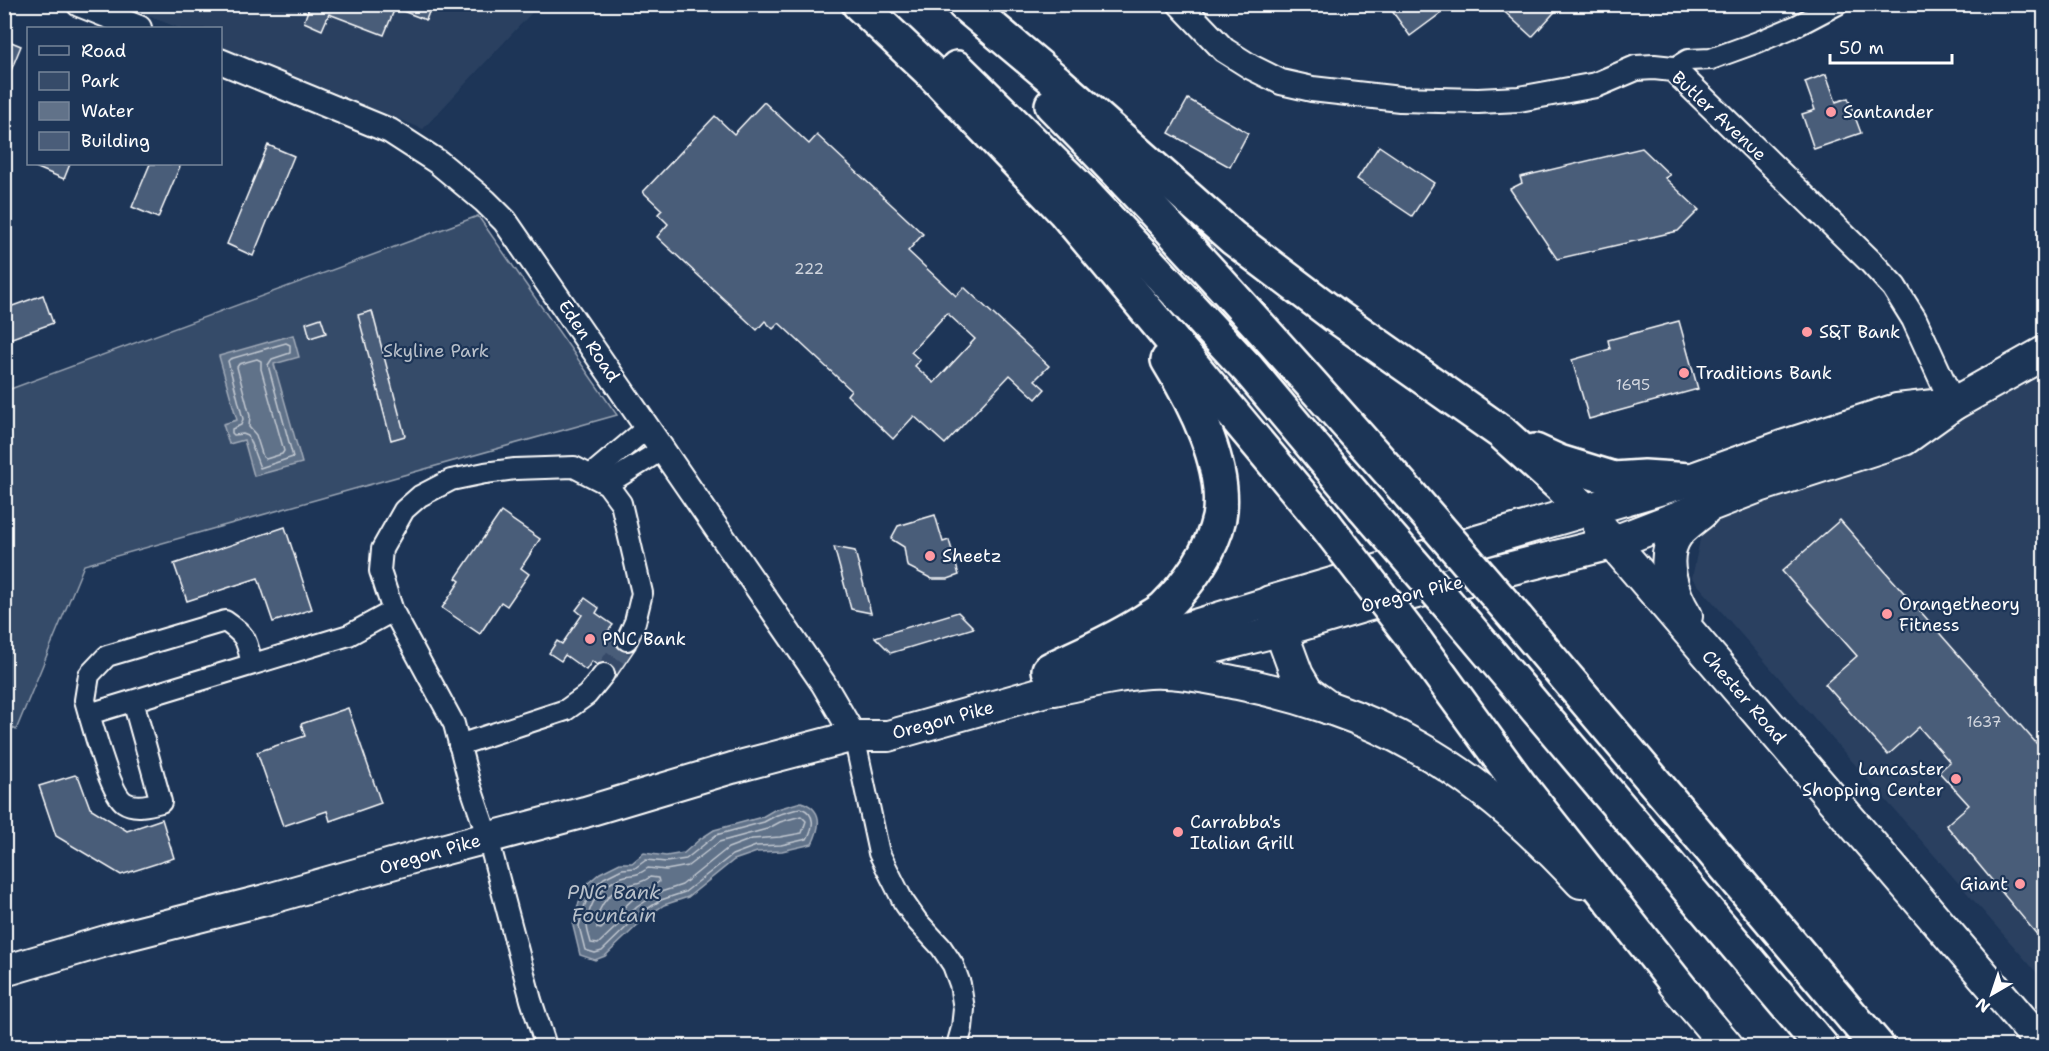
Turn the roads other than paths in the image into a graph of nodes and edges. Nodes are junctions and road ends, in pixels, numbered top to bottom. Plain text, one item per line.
1 (79, 4) edge
2 (860, 4) edge
3 (891, 4) edge
4 (947, 4) edge
5 (964, 4) edge
6 (1180, 4) edge
7 (1838, 4) edge
8 (136, 27) edge
9 (222, 62) edge
10 (1673, 69) junction
11 (1064, 211) junction
12 (2044, 354) edge
13 (1953, 404) junction
14 (648, 427) junction
15 (1501, 432) junction
16 (663, 448) junction
17 (599, 480) junction
18 (1690, 480) junction
19 (1713, 503) junction
20 (1584, 510) junction
21 (1612, 543) junction
22 (393, 611) junction
23 (1275, 617) junction
24 (627, 640) tunnel mouth
25 (252, 664) junction
26 (604, 674) tunnel mouth
27 (1051, 679) junction
28 (1728, 680) junction
29 (133, 701) junction
30 (1329, 708) junction
31 (89, 714) junction
32 (854, 736) junction
33 (459, 745) junction
34 (488, 838) junction
35 (4, 971) edge
36 (1691, 1002) junction
37 (2044, 1046) edge
38 (546, 1047) edge
39 (957, 1047) edge
40 (1727, 1047) edge
41 (1821, 1047) edge
42 (1876, 1047) edge

1 - 8 street
2 - 11 highway
3 - 41 highway, bridge
4 - 42 highway, bridge
5 - 15 highway
6 - 10 street, Butler Avenue
7 - 10 street
9 - 14 street, Eden Road
10 - 13 street, Butler Avenue
11 - 27 highway
11 - 36 highway, bridge
12 - 13 highway, Oregon Pike
13 - 18 highway, Oregon Pike
13 - 19 highway, Oregon Pike
14 - 16 street, Eden Road
14 - 17 street
15 - 18 highway
15 - 20 highway
16 - 17 street
16 - 32 street, Eden Road
17 - 22 street
17 - 24 street
18 - 20 highway, Oregon Pike
19 - 21 highway, Oregon Pike
19 - 28 highway
20 - 21 highway, Chester Road
20 - 23 highway, Oregon Pike
21 - 23 highway, Oregon Pike
21 - 28 highway, Chester Road
22 - 25 street
22 - 33 street
23 - 27 main road, Oregon Pike
23 - 30 highway
25 - 29 street
25 - 31 street
26 - 33 street
27 - 30 highway
27 - 32 main road, Oregon Pike
28 - 37 highway, Chester Road
29 - 31 street
29 - 31 street
30 - 36 highway
32 - 34 main road, Oregon Pike
32 - 39 street
33 - 34 street
34 - 35 main road, Oregon Pike
34 - 38 street
36 - 40 highway

